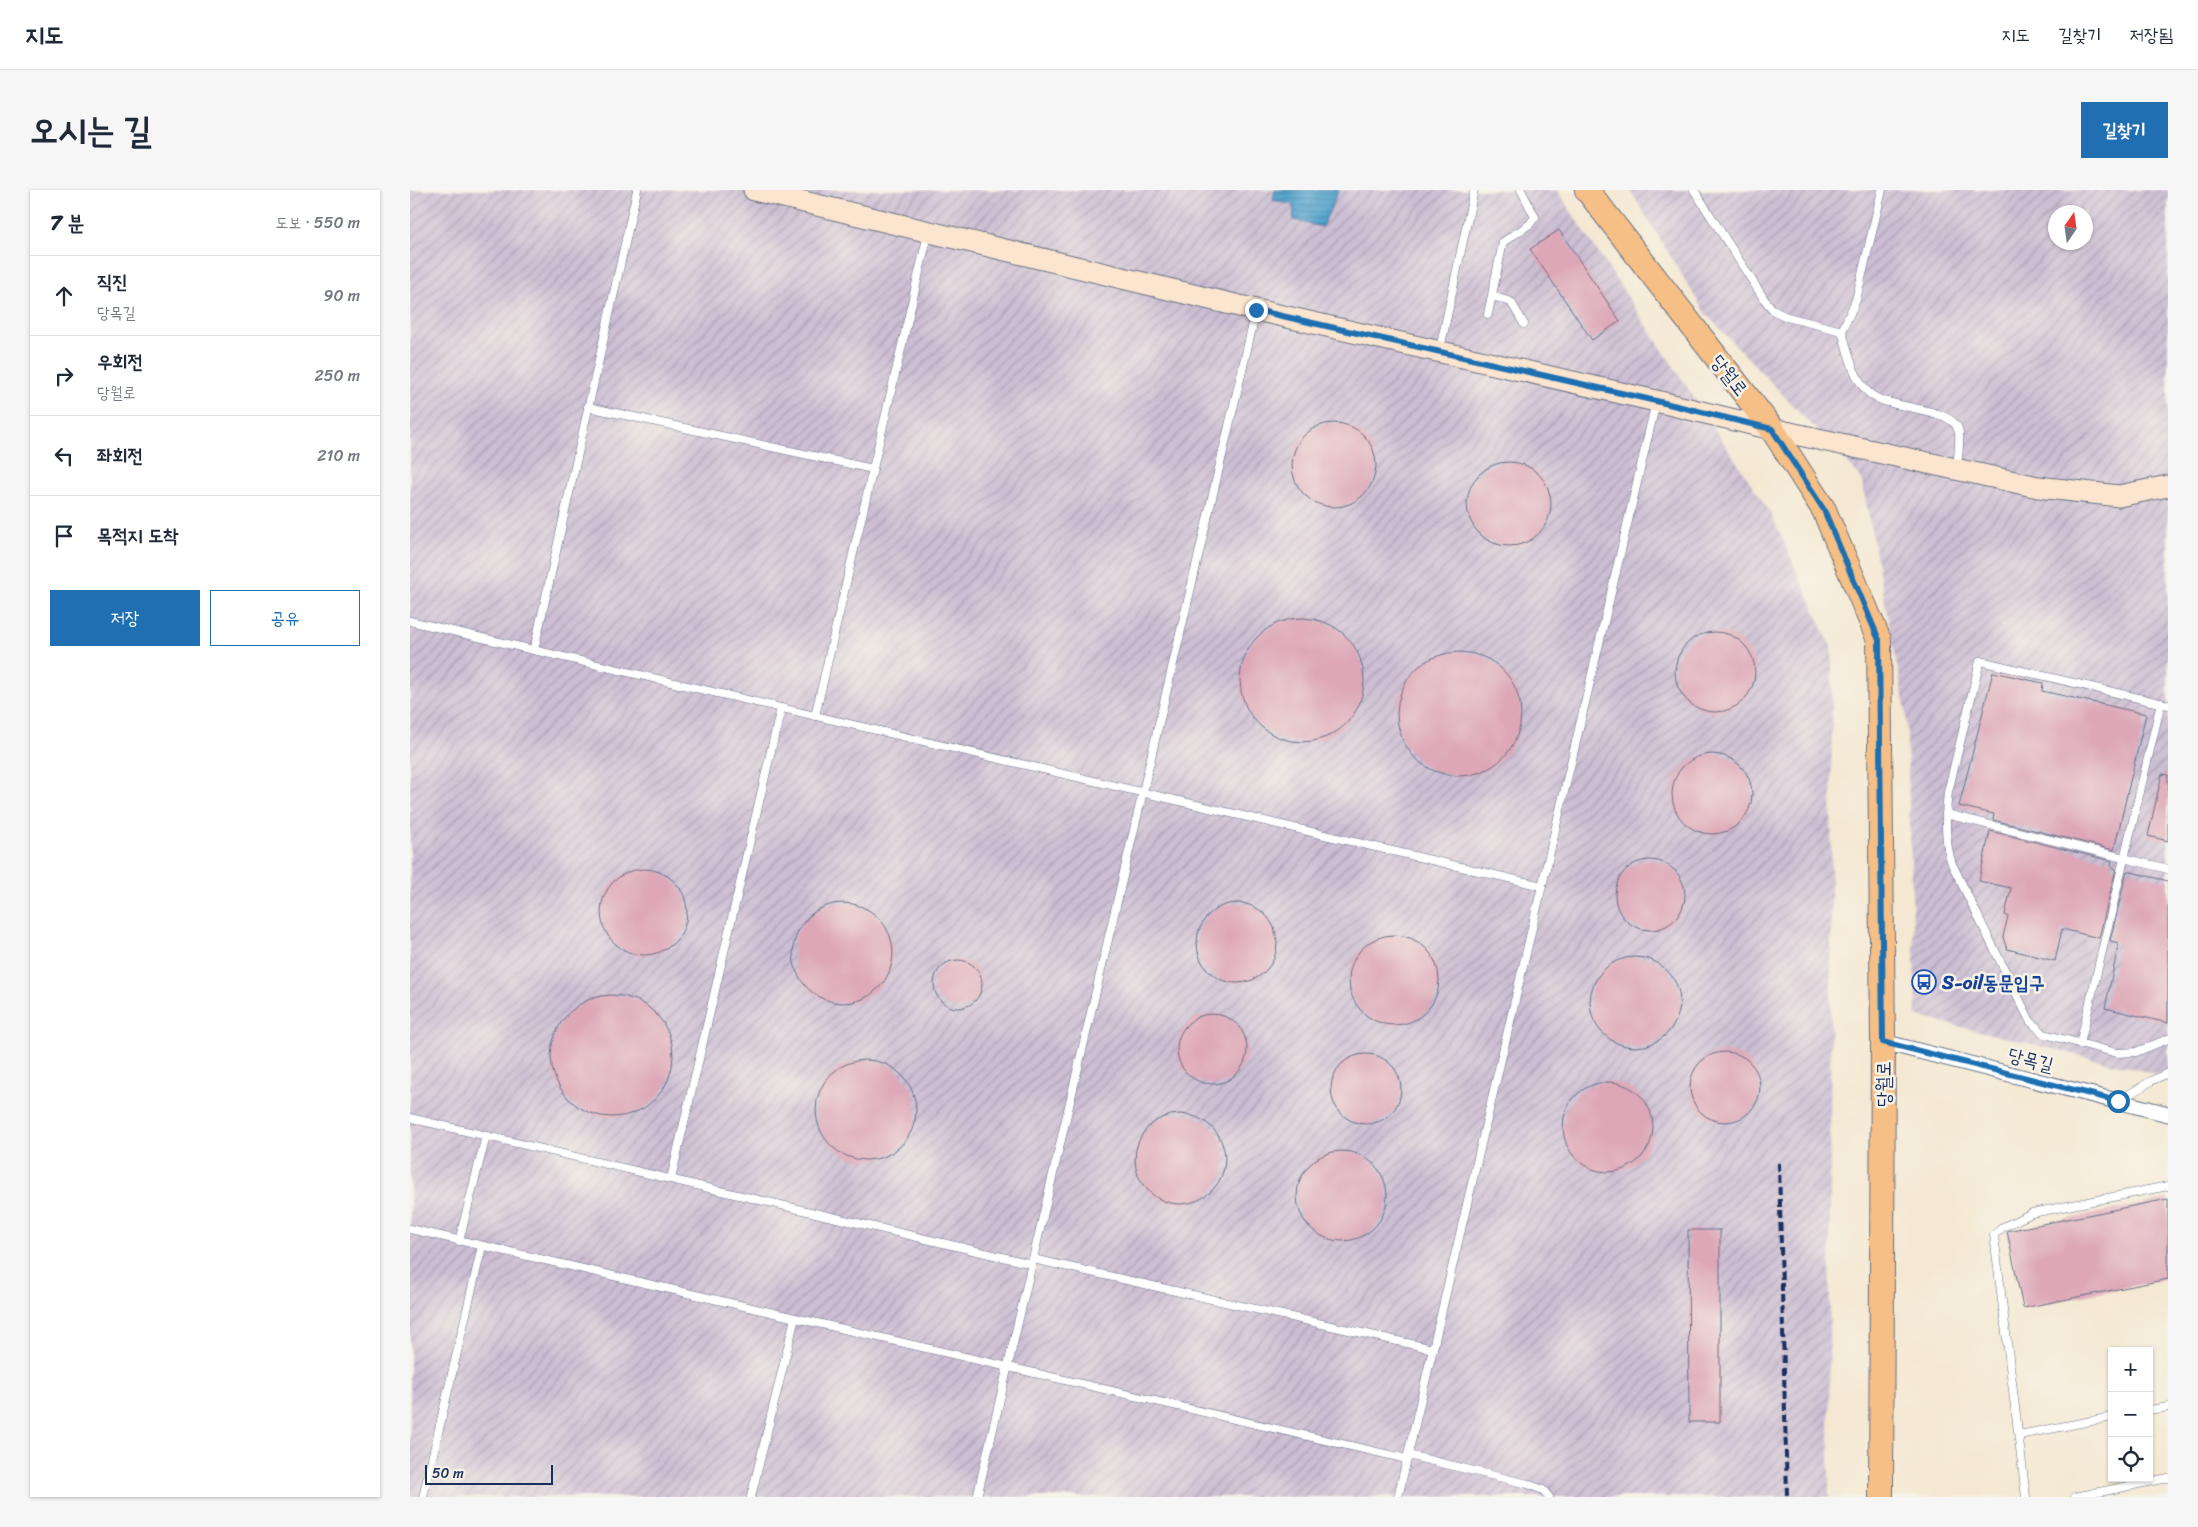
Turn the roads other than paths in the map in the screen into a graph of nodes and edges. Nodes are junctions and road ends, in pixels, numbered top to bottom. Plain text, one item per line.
1 (637, 190) edge
2 (754, 190) edge
3 (1474, 190) edge
4 (1521, 190) edge
5 (1587, 190) edge
6 (1694, 190) edge
7 (1882, 190) edge
8 (928, 231) junction
9 (1492, 296) junction
10 (1256, 310) junction
11 (1488, 314) dead end
12 (1524, 324) dead end
13 (1842, 332) junction
14 (1439, 351) junction
15 (1656, 401) junction
16 (588, 407) junction
17 (1772, 429) junction
18 (872, 469) junction
19 (1957, 469) junction
20 (2168, 486) edge
21 (410, 622) edge
22 (534, 650) junction
23 (2164, 704) edge
24 (781, 708) junction
25 (815, 716) junction
26 (1144, 793) junction
27 (1946, 814) junction
28 (2124, 858) junction
29 (2168, 869) edge
30 (1542, 886) junction
31 (2168, 1039) edge
32 (1883, 1042) junction
33 (2080, 1044) junction
34 (2168, 1073) edge
35 (2118, 1101) junction
36 (2168, 1114) edge
37 (410, 1118) edge
38 (486, 1136) junction
39 (671, 1179) junction
40 (2168, 1186) edge
41 (410, 1229) edge
42 (460, 1241) junction
43 (482, 1246) junction
44 (1032, 1261) junction
45 (795, 1318) junction
46 (1433, 1349) junction
47 (1008, 1367) junction
48 (2168, 1407) edge
49 (2153, 1409) edge
50 (2108, 1418) edge
51 (2019, 1435) junction
52 (1407, 1457) junction
53 (2168, 1478) edge
54 (423, 1497) edge
55 (751, 1497) edge
56 (977, 1497) edge
57 (1398, 1497) edge
58 (1549, 1497) edge
59 (1881, 1497) edge
60 (2026, 1497) edge
61 (2075, 1497) edge

1 - 16 lane
2 - 8 main road
3 - 14 lane
4 - 9 lane
5 - 17 main road, 당월로
6 - 13 lane
7 - 13 lane
8 - 10 main road
8 - 18 lane
9 - 11 lane
9 - 12 lane
10 - 14 main road
10 - 26 lane
13 - 19 lane
14 - 15 main road
15 - 17 main road
15 - 30 lane
16 - 18 lane
16 - 22 lane
17 - 19 main road
17 - 32 main road, 당월로
18 - 25 lane
19 - 20 main road
21 - 22 lane
22 - 24 lane
23 - 27 lane
23 - 28 lane
24 - 25 lane
24 - 39 lane
25 - 26 lane
26 - 30 lane
26 - 44 lane
27 - 28 lane
27 - 33 lane
28 - 29 lane
28 - 33 lane
30 - 46 lane
31 - 33 lane
32 - 35 street, 당목길
32 - 59 main road, 당월로
34 - 35 lane
35 - 36 street, 당목길
37 - 38 lane
38 - 39 lane
38 - 42 lane
39 - 44 lane
40 - 51 lane
41 - 42 lane
42 - 43 lane
43 - 45 lane
43 - 54 lane
44 - 46 lane
44 - 47 lane
45 - 47 lane
45 - 55 lane
46 - 52 lane
47 - 52 lane
47 - 56 lane
48 - 49 lane
50 - 51 lane
51 - 60 lane
52 - 57 lane
52 - 58 lane
53 - 61 lane

